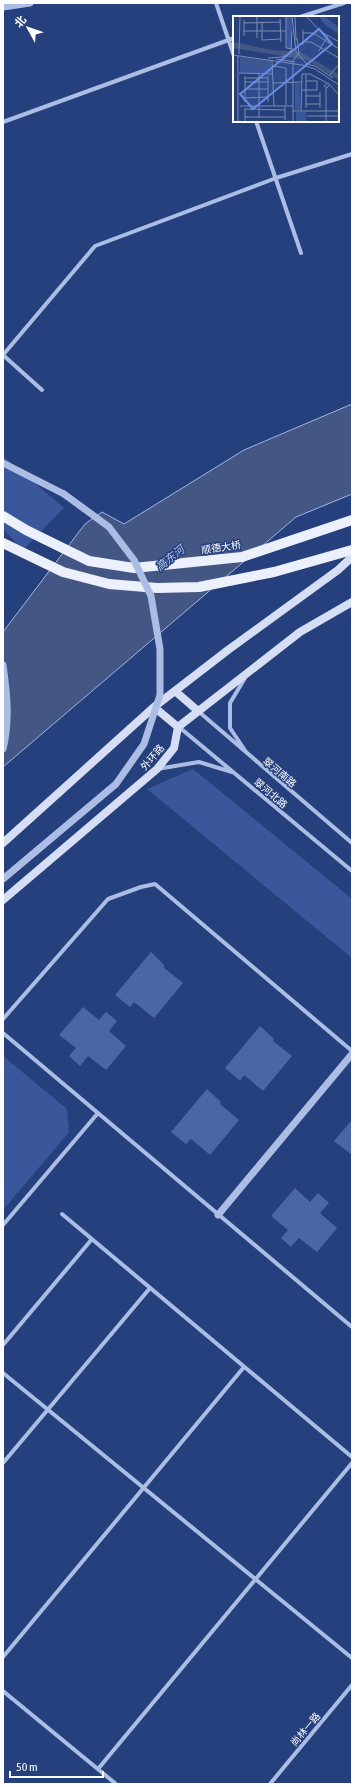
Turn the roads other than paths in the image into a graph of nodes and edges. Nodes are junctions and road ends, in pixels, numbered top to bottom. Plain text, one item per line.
1 (30, 3) edge
2 (216, 3) edge
3 (344, 3) edge
4 (3, 7) edge
5 (303, 16) edge
6 (233, 38) edge
7 (228, 40) junction
8 (233, 53) edge
9 (3, 122) edge
10 (256, 122) edge
11 (352, 154) edge
12 (276, 178) junction
13 (301, 253) dead end
14 (42, 390) dead end
15 (3, 463) edge
16 (3, 516) edge
17 (352, 520) edge
18 (3, 543) edge
19 (352, 550) edge
20 (352, 557) edge
21 (352, 602) edge
22 (3, 665) edge
23 (248, 673) junction
24 (175, 691) junction
25 (154, 707) junction
26 (198, 712) junction
27 (178, 727) junction
28 (3, 749) edge
29 (250, 757) junction
30 (157, 769) junction
31 (235, 773) junction
32 (3, 843) edge
33 (352, 843) edge
34 (352, 871) edge
35 (3, 879) edge
36 (3, 900) edge
37 (3, 1019) edge
38 (3, 1033) edge
39 (352, 1053) edge
40 (98, 1113) junction
41 (62, 1214) dead end
42 (218, 1215) junction
43 (3, 1225) edge
44 (92, 1240) junction
45 (150, 1288) junction
46 (352, 1327) edge
47 (3, 1345) edge
48 (244, 1367) junction
49 (3, 1373) edge
50 (48, 1410) junction
51 (352, 1457) edge
52 (3, 1463) edge
53 (352, 1463) edge
54 (144, 1488) junction
55 (256, 1579) junction
56 (3, 1657) edge
57 (352, 1658) edge
58 (352, 1685) edge
59 (3, 1692) edge
60 (98, 1769) junction
61 (116, 1784) edge
62 (270, 1784) edge

1 - 4 street
2 - 7 street
3 - 5 street
6 - 7 street
7 - 8 street
7 - 9 street
10 - 12 street
11 - 12 street
12 - 13 street
12 - 14 street
15 - 35 street, bridge
16 - 17 main road, 顺德大桥
18 - 19 main road
20 - 24 main road
21 - 23 main road
22 - 28 street
23 - 26 main road
23 - 29 street
24 - 25 main road
24 - 26 main road
25 - 27 main road
25 - 32 main road
26 - 27 main road
26 - 29 street, 翠河南路
27 - 30 main road, 外环路
27 - 31 street, 翠河北路
29 - 33 street, 翠河南路
30 - 31 street
30 - 36 main road, 外环路
31 - 34 street, 翠河北路
37 - 39 street
38 - 40 street
39 - 42 street
40 - 42 street
40 - 43 street
41 - 44 street
42 - 46 street
44 - 45 street
44 - 47 street
45 - 48 street
45 - 50 street
48 - 51 street
48 - 54 street
49 - 50 street
50 - 52 street
50 - 54 street
53 - 55 street
54 - 55 street
54 - 56 street
55 - 57 street
55 - 60 street
58 - 62 street, 尚林一路
59 - 60 street
60 - 61 street

